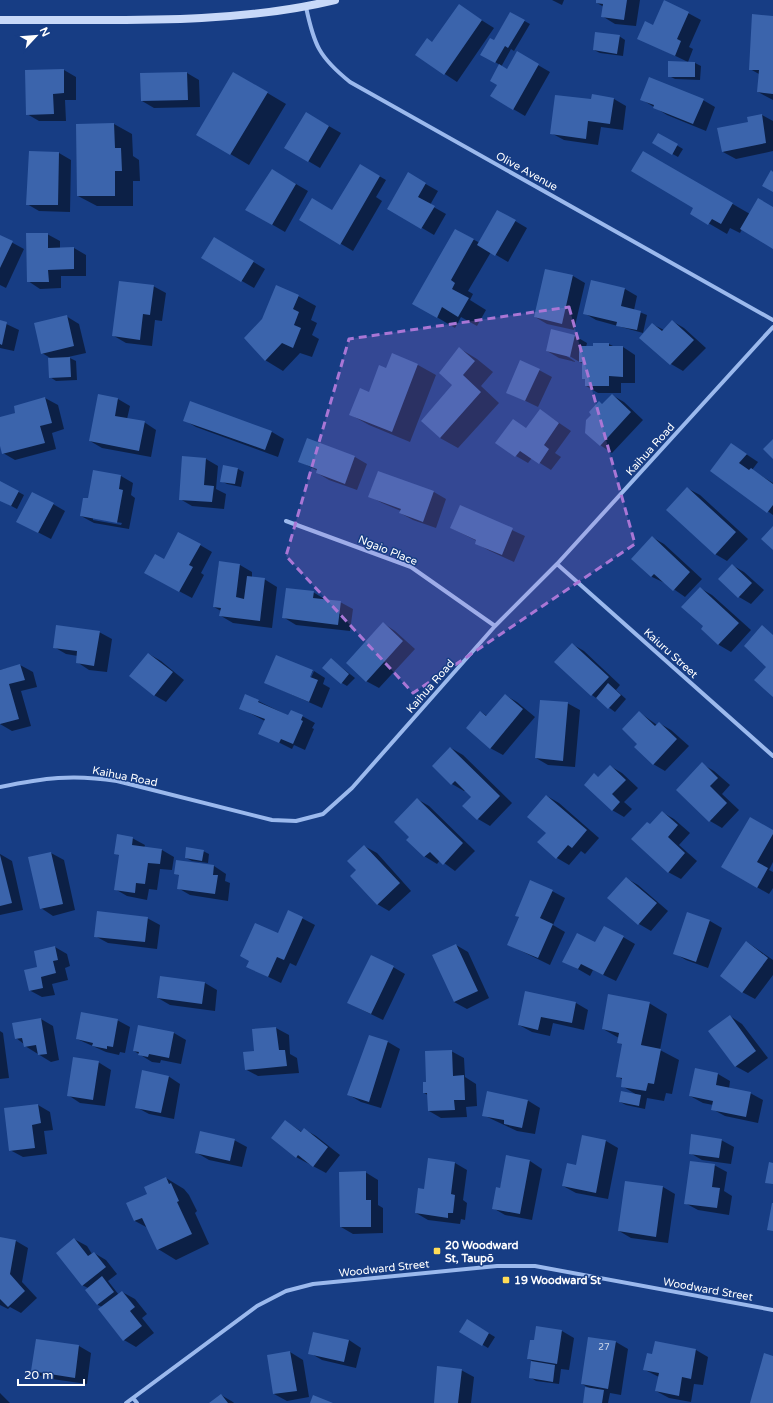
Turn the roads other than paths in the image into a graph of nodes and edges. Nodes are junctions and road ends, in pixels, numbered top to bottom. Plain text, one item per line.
1 (335, 0) edge
2 (306, 7) junction
3 (0, 20) edge
4 (773, 320) edge
5 (773, 327) edge
6 (286, 521) dead end
7 (557, 564) junction
8 (495, 626) junction
9 (773, 756) edge
10 (0, 787) edge
11 (773, 1310) edge
12 (133, 1398) junction
13 (126, 1403) edge
14 (137, 1403) edge

1 - 2 street
2 - 3 street
2 - 4 street, Olive Avenue
5 - 7 street, Kaihua Road
6 - 8 street, Ngaio Place
7 - 8 street, Kaihua Road
7 - 9 street, Kaiuru Street
8 - 10 street, Kaihua Road
11 - 12 street, Woodward Street
12 - 13 street, Woodward Street
12 - 14 street

